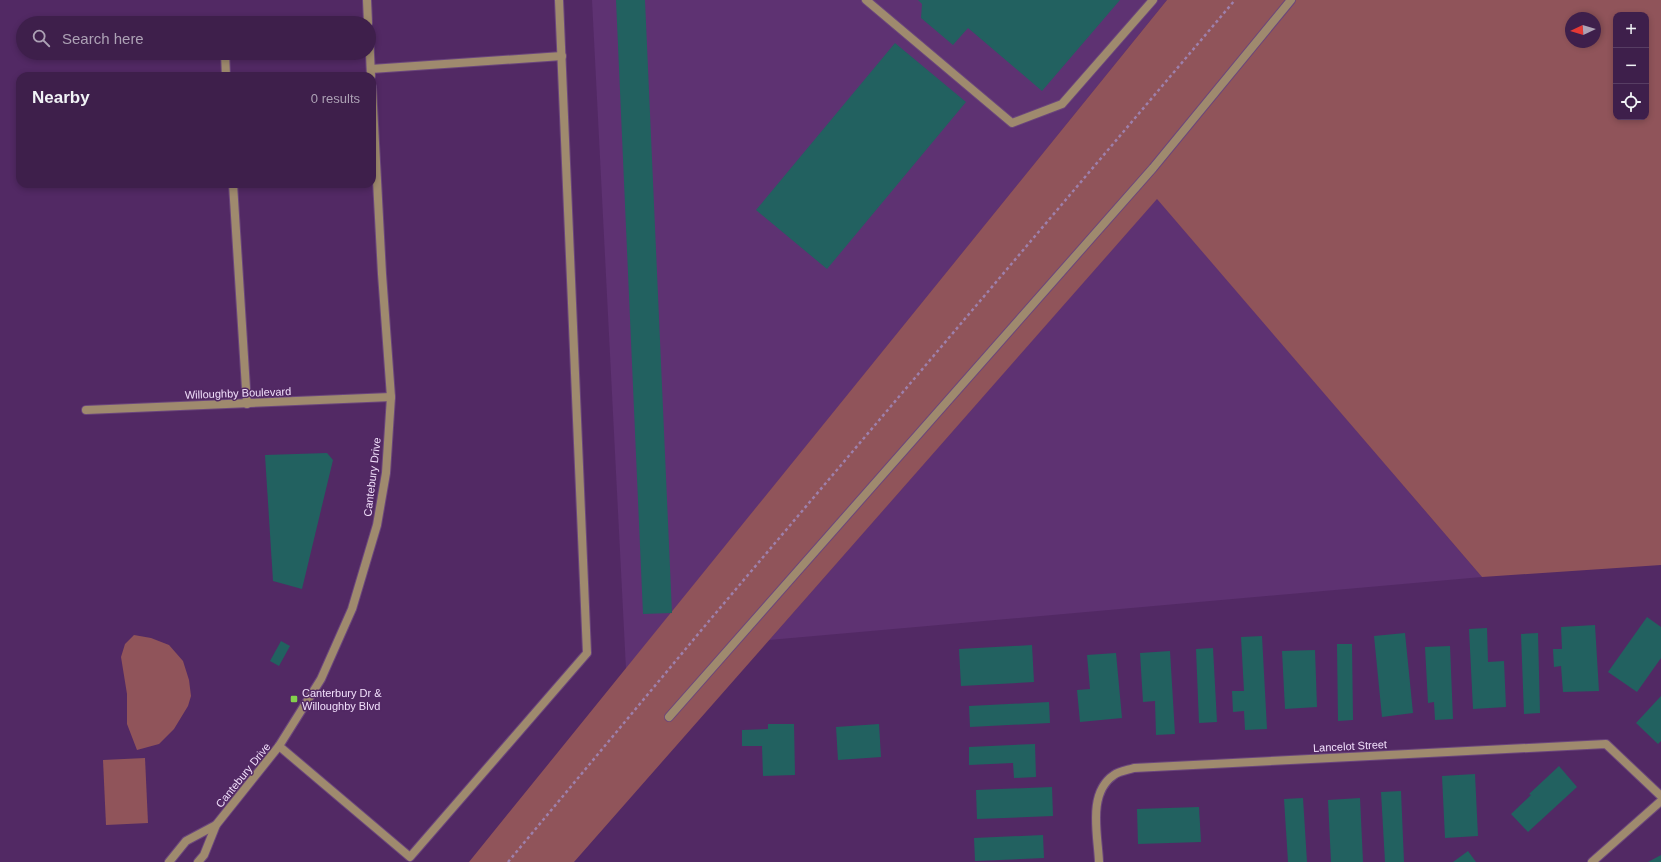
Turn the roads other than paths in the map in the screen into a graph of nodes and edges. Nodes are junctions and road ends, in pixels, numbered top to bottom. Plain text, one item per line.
1 (367, 0) edge
2 (559, 0) edge
3 (866, 0) edge
4 (1153, 0) edge
5 (1291, 0) edge
6 (368, 16) edge
7 (562, 56) junction
8 (225, 60) edge
9 (370, 60) edge
10 (226, 72) edge
11 (371, 72) edge
12 (376, 162) edge
13 (233, 188) edge
14 (391, 398) junction
15 (247, 404) junction
16 (86, 410) dead end
17 (669, 717) dead end
18 (279, 746) junction
19 (1661, 796) edge
20 (1661, 801) edge
21 (216, 825) junction
22 (169, 862) edge
23 (198, 862) edge
24 (1099, 862) edge
25 (1592, 862) edge

1 - 6 street
2 - 7 street
3 - 4 street
5 - 17 street
7 - 11 street
7 - 18 street
8 - 10 street
9 - 11 street
12 - 14 street, Cantebury Drive
13 - 15 street
14 - 15 street, Willoughby Boulevard
14 - 18 street, Cantebury Drive
15 - 16 street, Willoughby Boulevard
18 - 21 street, Cantebury Drive
19 - 24 street, Lancelot Street
20 - 25 street
21 - 22 street, Cantebury Drive
21 - 23 street, Cantebury Drive

